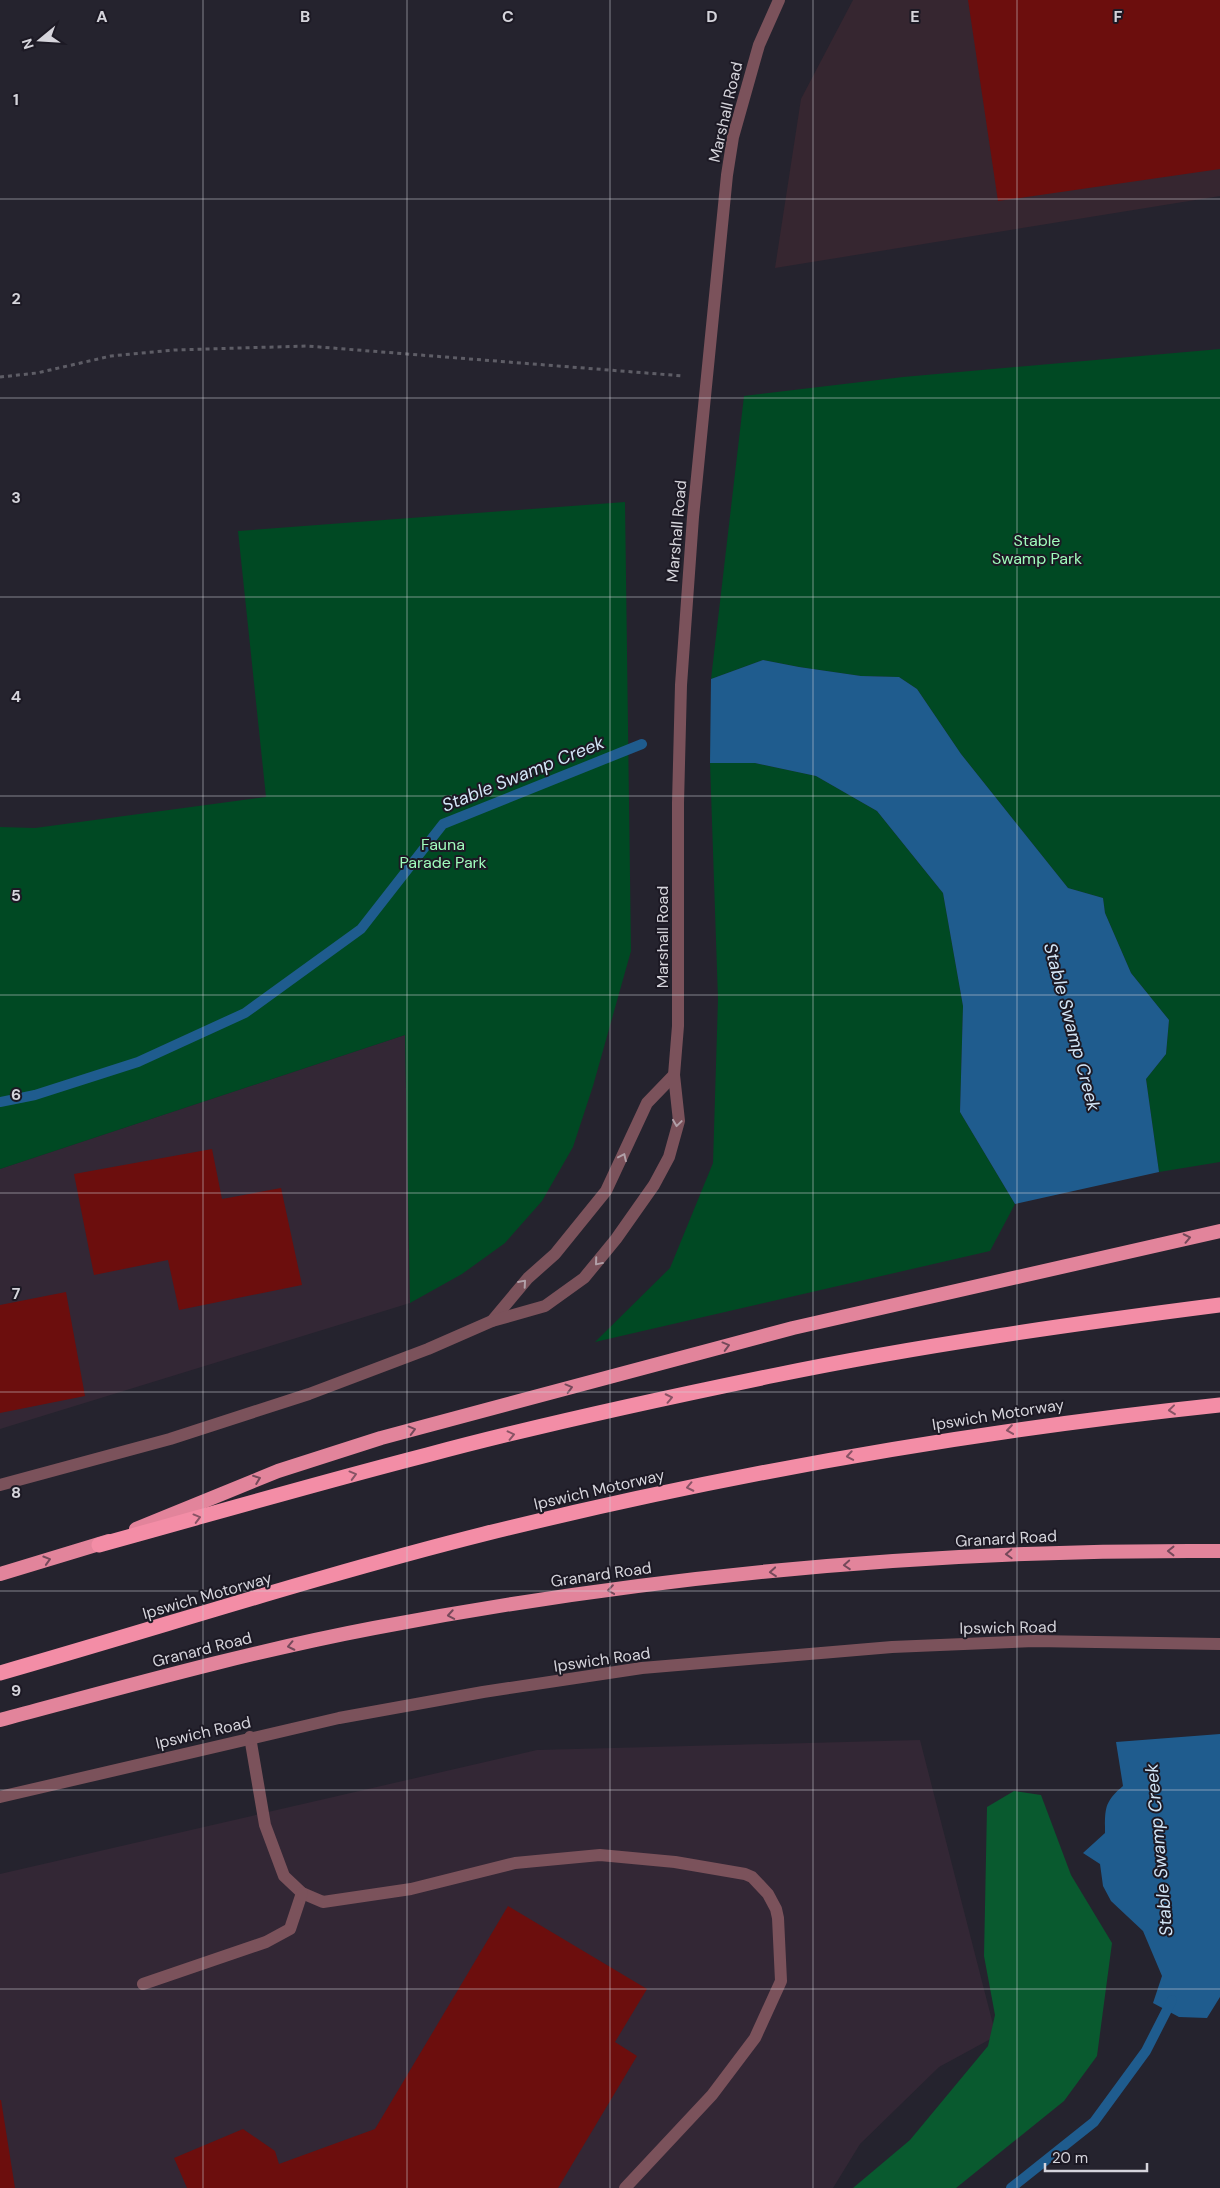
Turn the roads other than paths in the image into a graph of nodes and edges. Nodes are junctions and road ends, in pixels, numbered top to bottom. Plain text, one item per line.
1 (779, 0) edge
2 (674, 1075) junction
3 (1220, 1231) edge
4 (1220, 1304) edge
5 (492, 1321) junction
6 (1220, 1404) edge
7 (0, 1484) edge
8 (99, 1545) junction
9 (1220, 1552) edge
10 (0, 1574) edge
11 (1220, 1644) edge
12 (0, 1673) edge
13 (0, 1720) edge
14 (250, 1737) junction
15 (0, 1797) edge
16 (302, 1893) junction
17 (143, 1984) dead end
18 (625, 2188) edge

1 - 2 street, Marshall Road
5 -> 2 street
2 -> 5 street, Marshall Road
8 -> 3 highway
8 -> 4 highway
5 - 7 street
6 -> 12 highway, Ipswich Motorway
10 -> 8 highway
9 -> 13 highway, Granard Road
11 - 14 street, Ipswich Road
14 - 15 street, Ipswich Road
14 - 16 street
16 - 17 street
16 - 18 street

